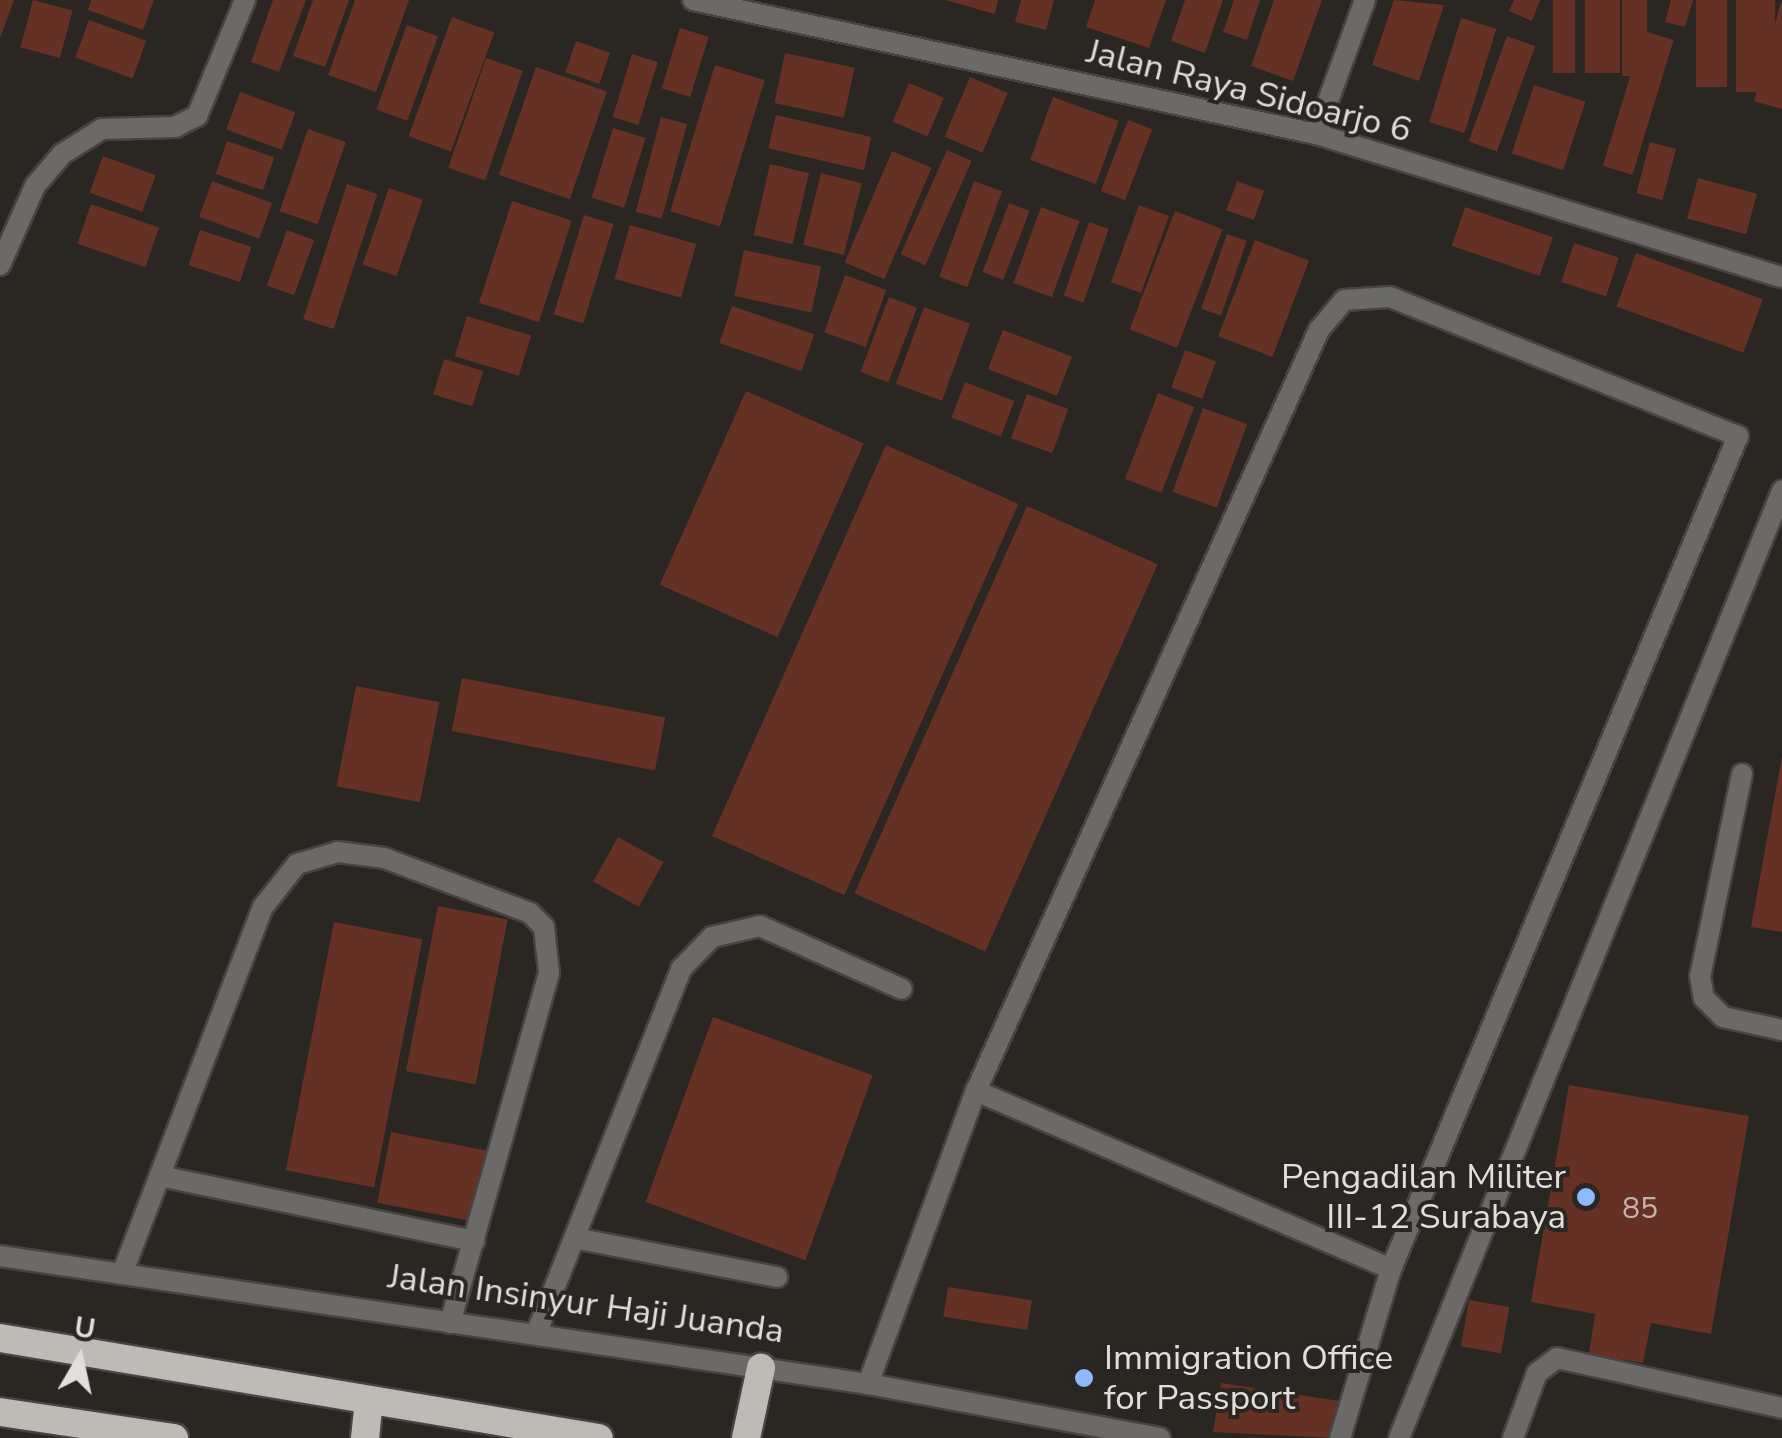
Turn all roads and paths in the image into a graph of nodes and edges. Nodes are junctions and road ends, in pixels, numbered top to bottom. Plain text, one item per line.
1 (245, 0) edge
2 (693, 0) edge
3 (1365, 0) edge
4 (1316, 134) junction
5 (0, 264) edge
6 (1782, 277) edge
7 (1782, 491) edge
8 (1742, 774) dead end
9 (902, 988) dead end
10 (1782, 1030) edge
11 (976, 1091) junction
12 (165, 1178) junction
13 (574, 1238) junction
14 (474, 1241) junction
15 (0, 1256) edge
16 (1390, 1268) junction
17 (122, 1274) junction
18 (777, 1277) dead end
19 (450, 1323) junction
20 (536, 1334) junction
21 (0, 1338) edge
22 (761, 1368) junction
23 (868, 1384) junction
24 (370, 1400) junction
25 (1782, 1408) edge
26 (0, 1412) edge
27 (174, 1438) edge
28 (365, 1438) edge
29 (599, 1438) edge
30 (746, 1438) edge
31 (1160, 1438) edge
32 (1340, 1438) edge
33 (1399, 1438) edge
34 (1512, 1438) edge

1 - 5 street
2 - 4 street, Jalan Raya Sidoarjo 6
3 - 4 street
4 - 6 street, Jalan Raya Sidoarjo 6
7 - 33 street
8 - 10 street
9 - 13 street
11 - 16 street
11 - 16 street
11 - 23 street
12 - 14 street
12 - 14 street
12 - 17 street
13 - 18 street
13 - 20 street
14 - 19 street
15 - 17 street, Jalan Insinyur Haji Juanda
16 - 32 street
17 - 19 street, Jalan Insinyur Haji Juanda
19 - 20 street, Jalan Insinyur Haji Juanda
20 - 22 street, Jalan Insinyur Haji Juanda
21 - 24 highway
22 - 23 street, Jalan Insinyur Haji Juanda
22 - 30 highway
23 - 31 street, Jalan Insinyur Haji Juanda
24 - 28 highway
24 - 29 highway
25 - 34 street
26 - 27 highway

